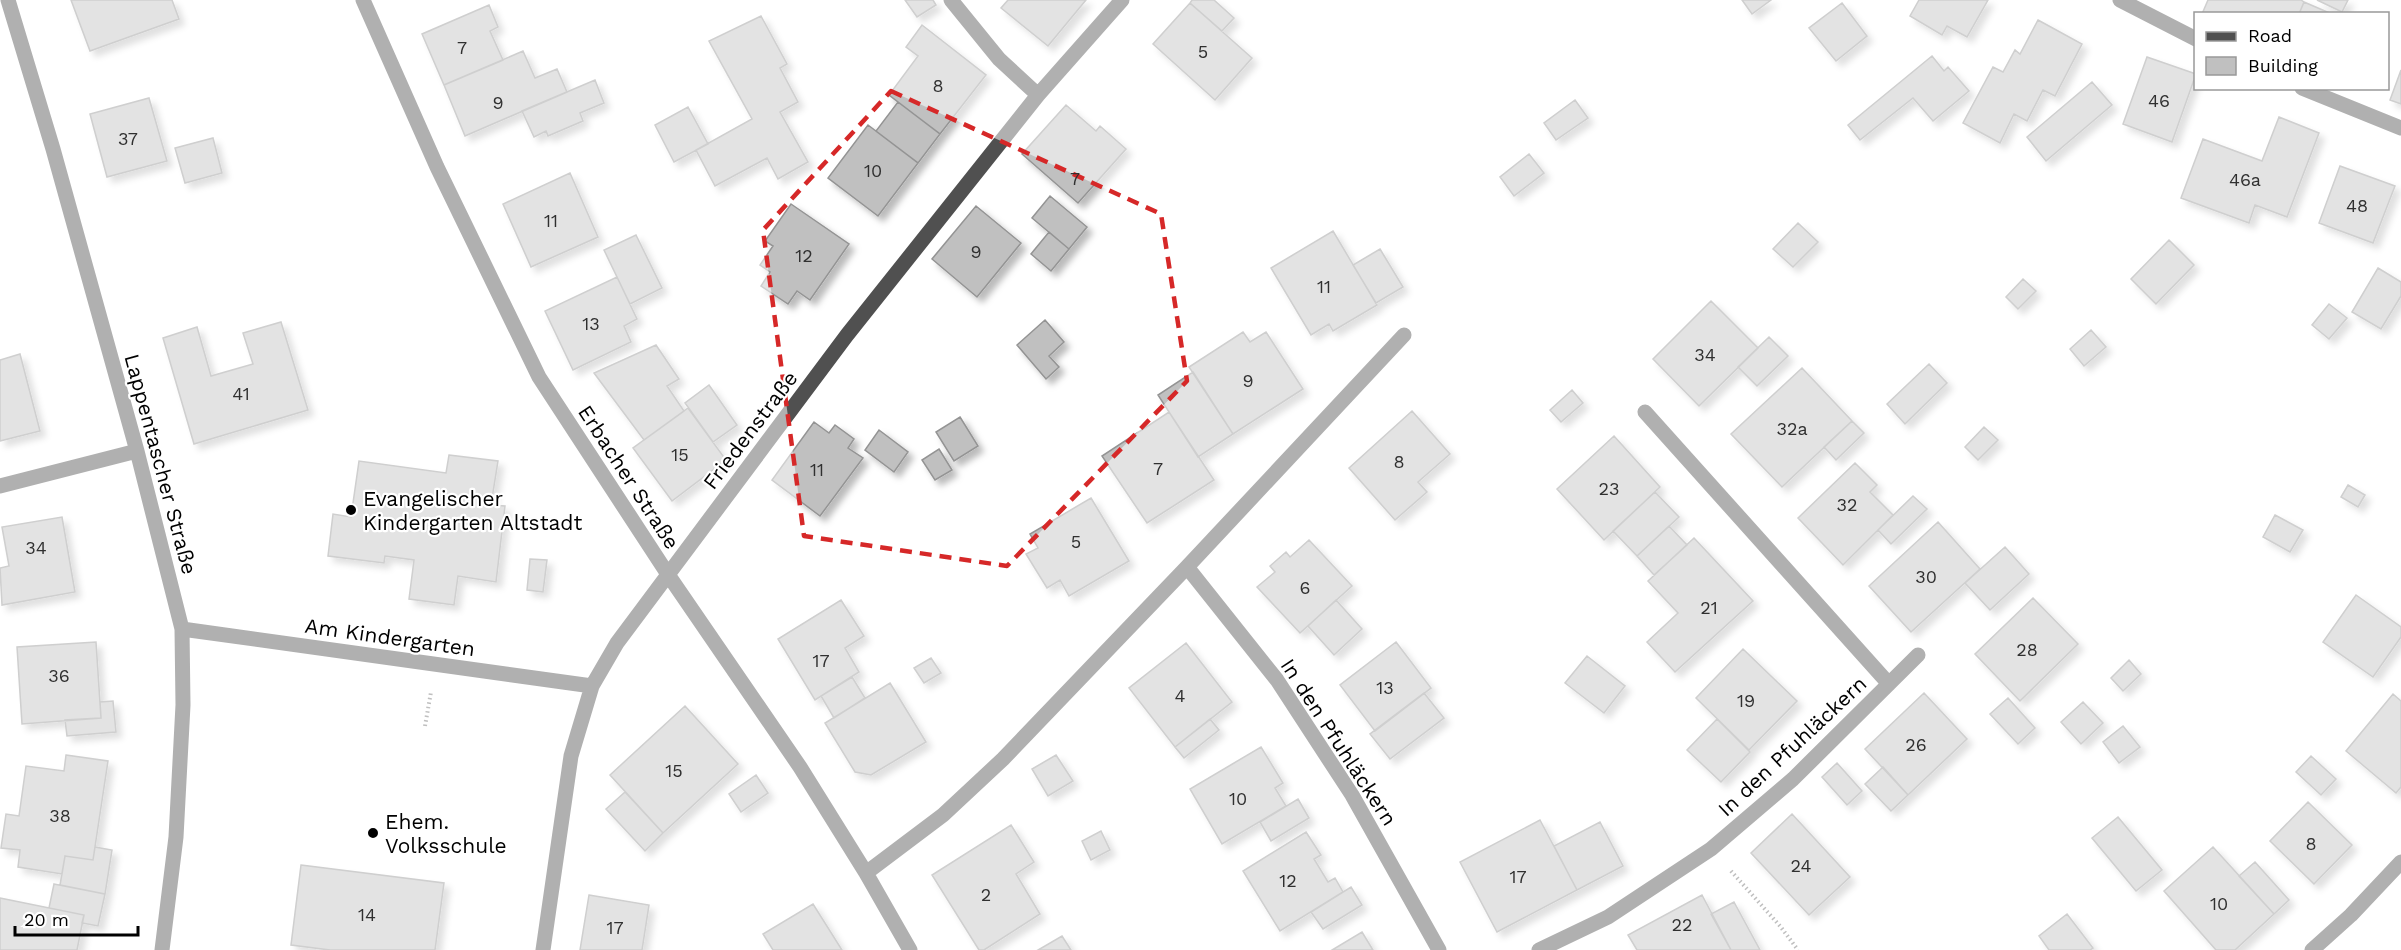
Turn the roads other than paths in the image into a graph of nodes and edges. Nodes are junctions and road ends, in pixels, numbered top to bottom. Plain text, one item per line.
1 (8, 0) edge
2 (363, 0) edge
3 (951, 0) edge
4 (1122, 0) edge
5 (2120, 0) edge
6 (2194, 38) edge
7 (2307, 90) edge
8 (1038, 95) junction
9 (2401, 128) edge
10 (1404, 335) dead end
11 (1645, 412) dead end
12 (137, 451) junction
13 (0, 486) edge
14 (1187, 567) junction
15 (669, 576) junction
16 (182, 629) junction
17 (1918, 655) dead end
18 (1888, 684) junction
19 (592, 686) junction
20 (2401, 862) edge
21 (866, 873) junction
22 (162, 950) edge
23 (543, 950) edge
24 (910, 950) edge
25 (1439, 950) edge
26 (1539, 950) edge
27 (2312, 950) edge

1 - 12 street, Lappentascher Straße
2 - 15 street, Erbacher Straße
3 - 8 street
4 - 8 street, Friedenstraße
5 - 6 street
7 - 9 street
8 - 15 street, Friedenstraße
10 - 14 street
11 - 18 street, In den Pfuhläckern
12 - 13 street
12 - 16 street, Lappentascher Straße
14 - 21 street
14 - 25 street, In den Pfuhläckern
15 - 19 street, Friedenstraße
15 - 21 street, Erbacher Straße
16 - 19 street, Am Kindergarten
16 - 22 street, Lappentascher Straße
17 - 18 street, In den Pfuhläckern
18 - 26 street, In den Pfuhläckern
19 - 23 street, Friedenstraße
20 - 27 street
21 - 24 street, Erbacher Straße

